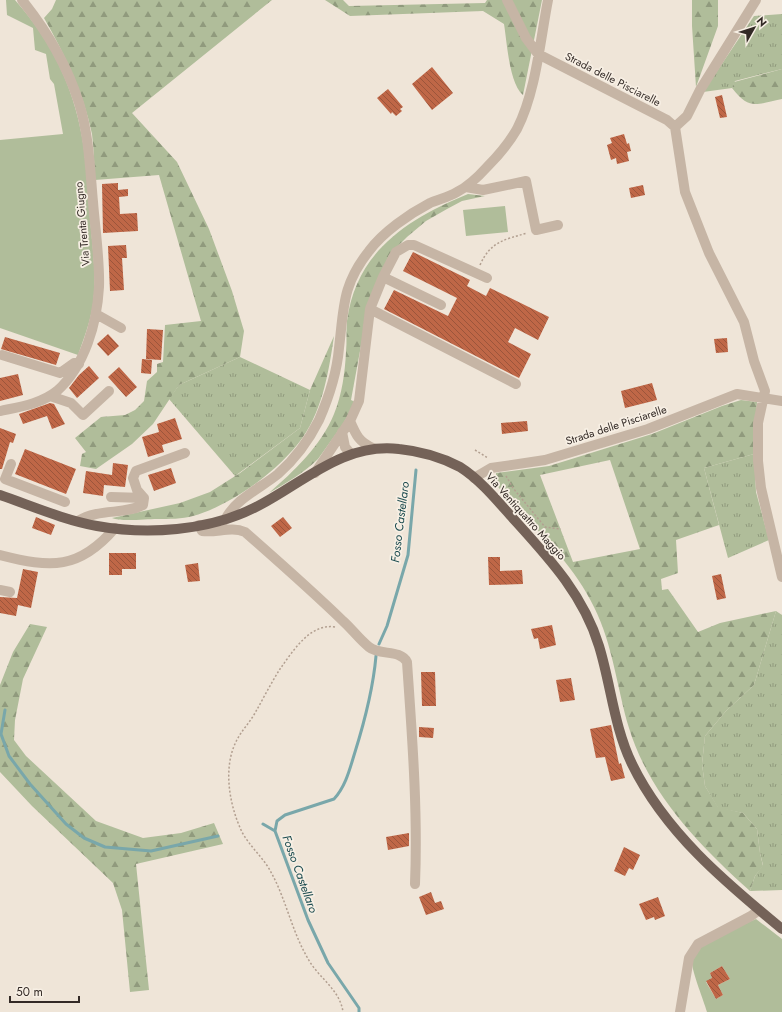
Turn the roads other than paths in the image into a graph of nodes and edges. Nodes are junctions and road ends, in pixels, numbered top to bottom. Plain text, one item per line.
1 (22, 0) edge
2 (507, 0) edge
3 (548, 0) edge
4 (756, 0) edge
5 (538, 54) junction
6 (675, 127) junction
7 (466, 187) junction
8 (558, 225) dead end
9 (383, 277) junction
10 (487, 278) dead end
11 (441, 305) dead end
12 (370, 309) junction
13 (96, 314) junction
14 (122, 328) dead end
15 (2, 355) dead end
16 (79, 364) junction
17 (516, 384) dead end
18 (109, 391) dead end
19 (50, 396) junction
20 (765, 397) junction
21 (782, 401) edge
22 (0, 411) edge
23 (350, 421) junction
24 (342, 432) junction
25 (356, 435) junction
26 (374, 448) junction
27 (185, 452) dead end
28 (350, 453) junction
29 (11, 464) dead end
30 (314, 474) junction
31 (3, 478) edge
32 (474, 478) junction
33 (0, 495) edge
34 (111, 497) dead end
35 (144, 498) junction
36 (65, 502) dead end
37 (225, 520) junction
38 (78, 521) junction
39 (199, 525) junction
40 (115, 528) junction
41 (0, 555) edge
42 (782, 577) edge
43 (0, 590) edge
44 (10, 592) dead end
45 (415, 884) dead end
46 (759, 910) junction
47 (782, 929) edge
48 (680, 1012) edge

1 - 13 street, Via Trenta Giugno
2 - 5 street
3 - 5 street
4 - 6 street
5 - 6 street, Strada delle Pisciarelle
5 - 7 street
6 - 20 street
7 - 8 street
7 - 37 street
9 - 10 street
9 - 11 street
9 - 12 street
12 - 17 street
12 - 23 street
13 - 14 street
13 - 16 street, Via Trenta Giugno
15 - 16 street
16 - 19 street, Via Trenta Giugno
18 - 19 street
19 - 22 street, Via Trenta Giugno
20 - 21 street, Strada delle Pisciarelle
20 - 32 street, Strada delle Pisciarelle
20 - 42 street
23 - 24 street
23 - 25 street
24 - 28 street
24 - 30 street
25 - 26 street
25 - 28 street
26 - 28 main road, Via Ventiquattro Maggio
26 - 32 main road, Via Ventiquattro Maggio
27 - 35 street
28 - 30 main road, Via Ventiquattro Maggio
29 - 31 street
30 - 37 main road, Via Ventiquattro Maggio
31 - 36 street
32 - 46 main road, Via Ventiquattro Maggio
33 - 38 main road, Via Ventiquattro Maggio
34 - 35 street
35 - 38 street
37 - 39 main road, Via Ventiquattro Maggio
38 - 40 main road, Via Ventiquattro Maggio
39 - 40 main road, Via Ventiquattro Maggio
39 - 45 street
40 - 41 street
43 - 44 street
46 - 47 main road, Via Ventiquattro Maggio
46 - 48 street

